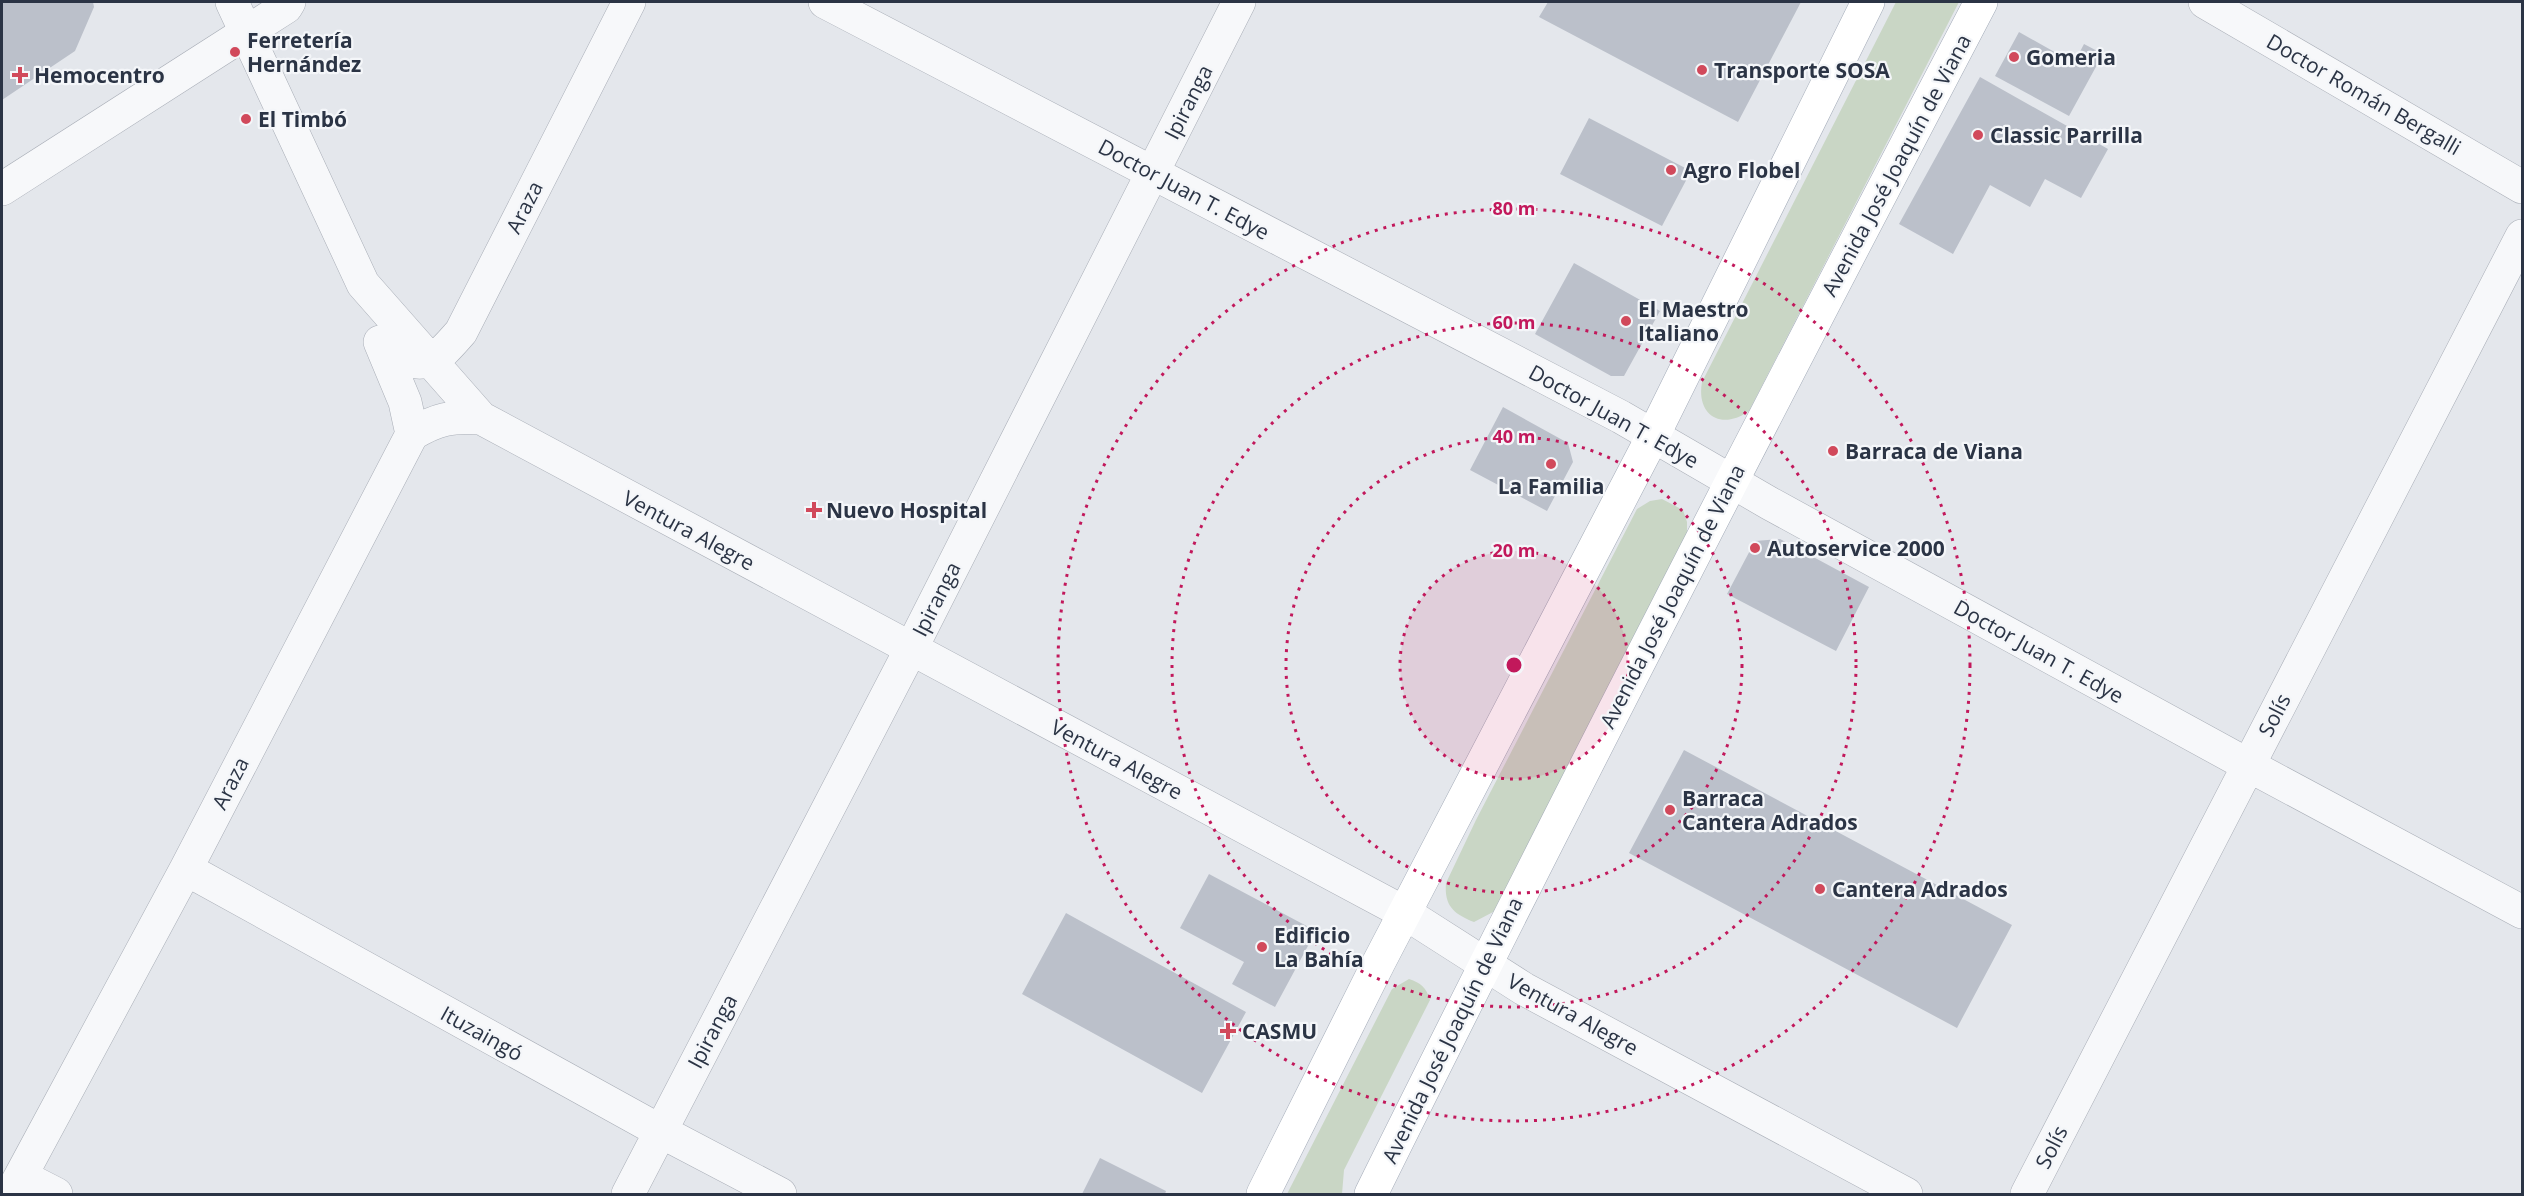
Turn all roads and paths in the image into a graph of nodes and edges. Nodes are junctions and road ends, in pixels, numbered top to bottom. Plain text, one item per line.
1 (232, 2) edge
2 (289, 2) edge
3 (629, 2) edge
4 (825, 2) edge
5 (1239, 2) edge
6 (1868, 2) edge
7 (1981, 2) edge
8 (2205, 2) edge
9 (245, 31) junction
10 (1152, 173) junction
11 (2523, 187) edge
12 (2, 189) edge
13 (2523, 236) edge
14 (363, 284) junction
15 (384, 351) junction
16 (430, 361) junction
17 (481, 418) junction
18 (412, 434) junction
19 (1653, 435) junction
20 (1730, 481) junction
21 (911, 649) junction
22 (2248, 765) junction
23 (186, 869) junction
24 (2523, 912) edge
25 (1405, 913) junction
26 (1484, 963) junction
27 (660, 1131) junction
28 (16, 1185) edge
29 (56, 1194) edge
30 (628, 1194) edge
31 (780, 1194) edge
32 (1263, 1194) edge
33 (1371, 1194) edge
34 (1906, 1194) edge
35 (2027, 1194) edge

1 - 9 street, Ventura Alegre
2 - 9 street
3 - 16 street, Araza
4 - 10 street, Doctor Juan T. Edye
5 - 10 street, Ipiranga
6 - 19 main road
7 - 20 main road, Avenida José Joaquín de Viana
8 - 11 street, Doctor Román Bergalli
9 - 12 street
9 - 14 street, Ventura Alegre
10 - 19 street, Doctor Juan T. Edye
10 - 21 street, Ipiranga
13 - 22 street, Solís
14 - 15 street, Ventura Alegre
14 - 16 street, Ventura Alegre
15 - 16 street
15 - 18 street, Ventura Alegre
16 - 17 street, Ventura Alegre
17 - 18 street
17 - 21 street, Ventura Alegre
18 - 23 street, Araza
19 - 20 street, Doctor Juan T. Edye
19 - 25 main road
20 - 22 street, Doctor Juan T. Edye
20 - 26 main road, Avenida José Joaquín de Viana
21 - 25 street, Ventura Alegre
21 - 27 street, Ipiranga
22 - 24 street, Doctor Juan T. Edye
22 - 35 street, Solís
23 - 27 street, Ituzaingó
23 - 28 street, Araza
25 - 26 street, Ventura Alegre
25 - 32 main road
26 - 33 main road, Avenida José Joaquín de Viana
26 - 34 street, Ventura Alegre
27 - 30 street, Ipiranga
27 - 31 street, Ituzaingó
28 - 29 street

